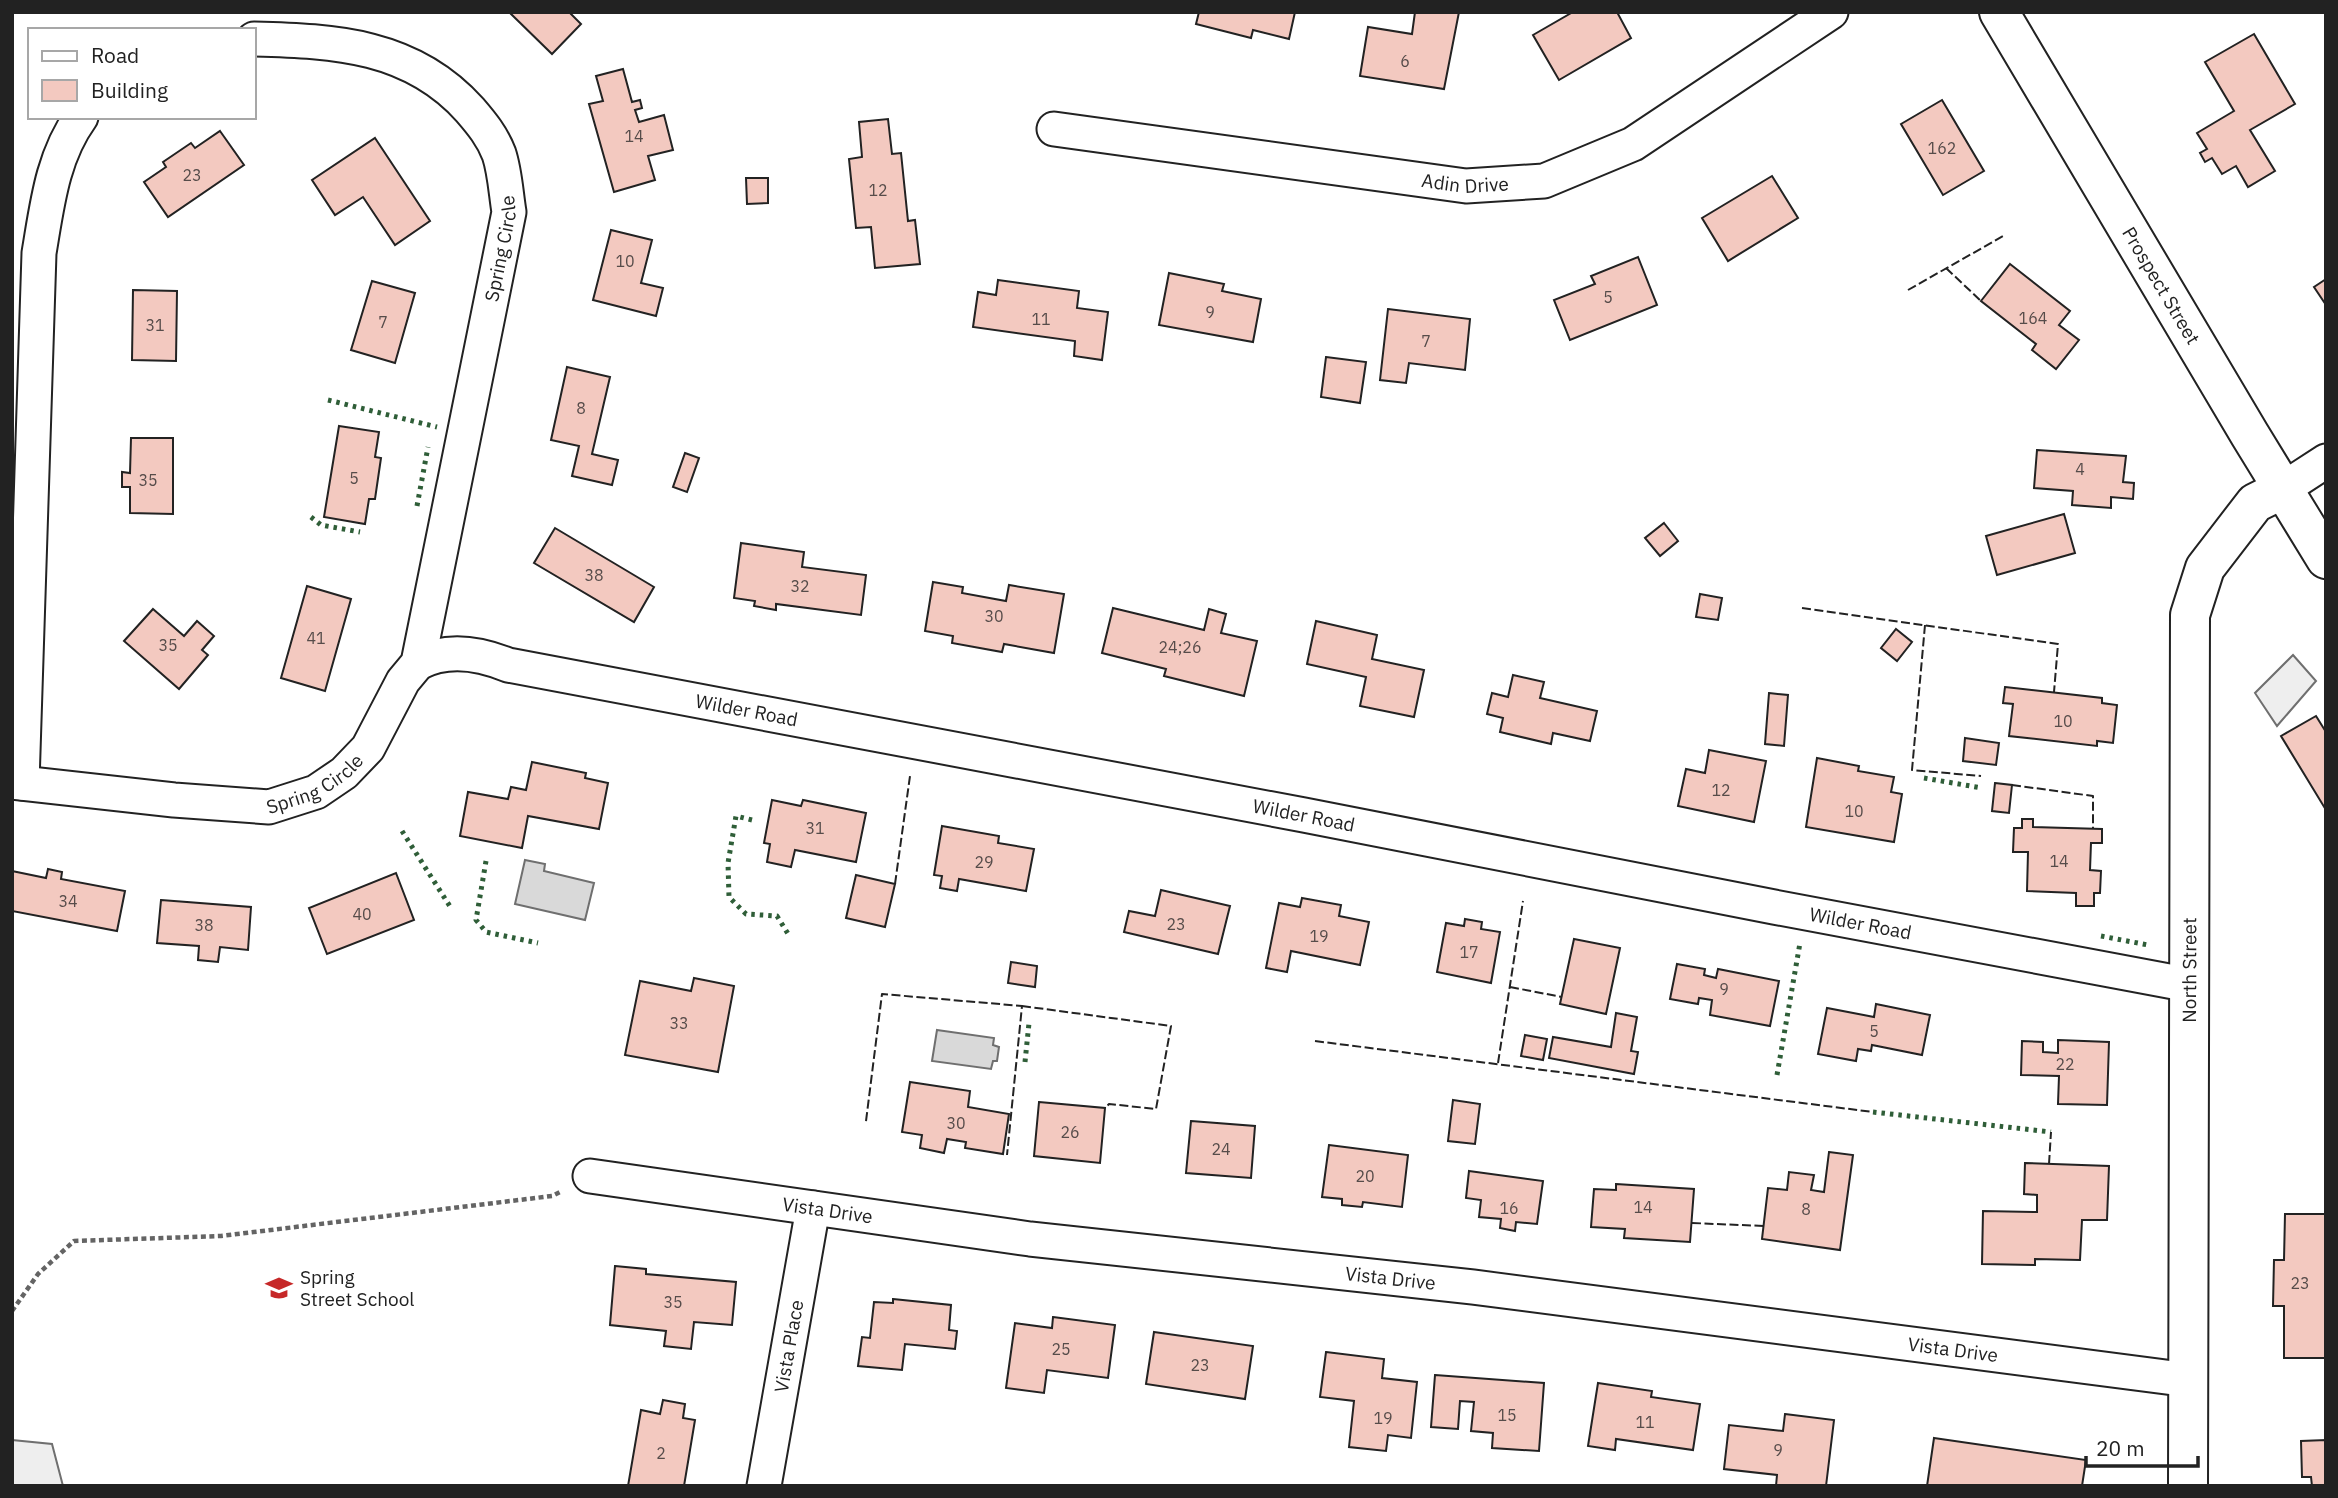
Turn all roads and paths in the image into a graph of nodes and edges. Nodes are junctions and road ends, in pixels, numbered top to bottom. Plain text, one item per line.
1 (1831, 12) edge
2 (1999, 12) edge
3 (256, 39) edge
4 (80, 119) edge
5 (1055, 129) dead end
6 (2326, 461) edge
7 (2283, 489) junction
8 (2326, 559) edge
9 (418, 663) junction
10 (17, 783) edge
11 (2190, 985) junction
12 (590, 1177) joint
13 (813, 1208) junction
14 (12, 1311) edge
15 (2189, 1380) junction
16 (764, 1486) edge
17 (2188, 1486) edge

1 - 5 street, Adin Drive
2 - 7 street, Prospect Street
3 - 9 street, Spring Circle
4 - 10 street, Spring Circle
6 - 7 street
7 - 8 street, Prospect Street
7 - 11 street, North Street
9 - 10 street, Spring Circle
9 - 11 street, Wilder Road
11 - 15 street, North Street
12 - 13 street, Vista Drive
12 - 14 path
13 - 15 street, Vista Drive
13 - 16 street, Vista Place
15 - 17 street, North Street

